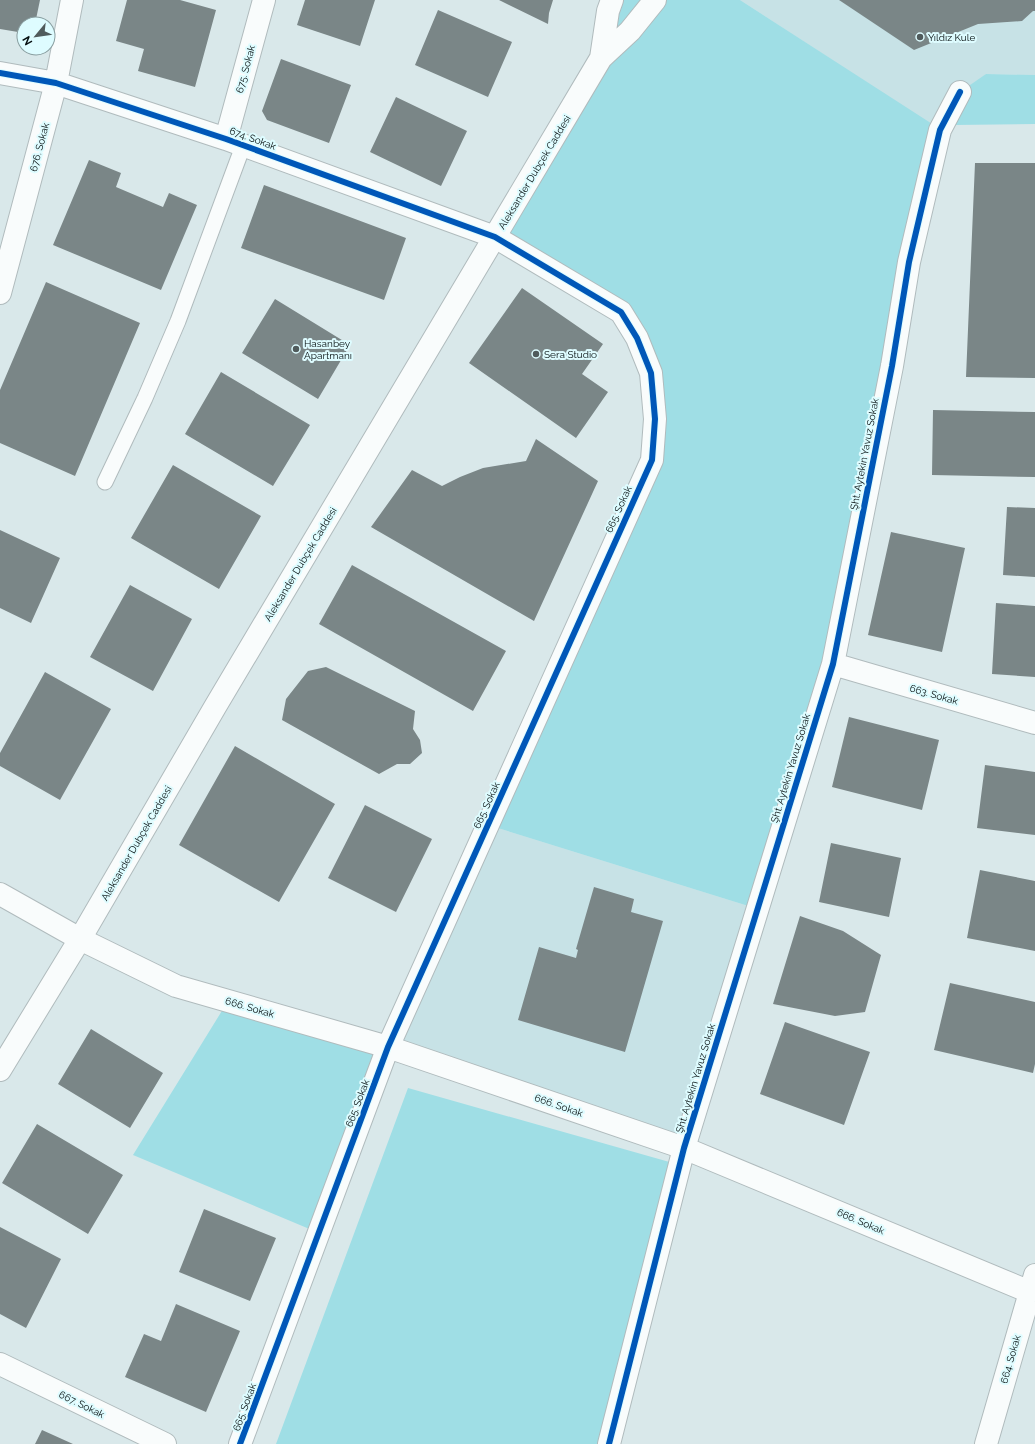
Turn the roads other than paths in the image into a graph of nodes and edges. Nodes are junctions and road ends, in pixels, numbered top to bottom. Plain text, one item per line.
1 (72, 0) edge
2 (264, 0) edge
3 (612, 0) edge
4 (655, 0) edge
5 (601, 58) junction
6 (0, 74) edge
7 (56, 83) junction
8 (960, 92) dead end
9 (235, 142) junction
10 (495, 237) junction
11 (0, 293) edge
12 (105, 482) dead end
13 (833, 664) junction
14 (1035, 723) edge
15 (0, 894) edge
16 (80, 939) junction
17 (388, 1047) junction
18 (0, 1070) edge
19 (684, 1148) junction
20 (1033, 1283) edge
21 (0, 1364) edge
22 (165, 1444) edge
23 (240, 1444) edge
24 (608, 1444) edge
25 (986, 1444) edge

1 - 7 street, 676. Sokak
2 - 9 street, 675. Sokak
3 - 5 street
4 - 5 street
5 - 10 street, Aleksander Dubçek Caddesi
6 - 7 street, 674. Sokak
7 - 9 street, 674. Sokak
7 - 11 street, 676. Sokak
8 - 13 street, Şht. Aytekin Yavuz Sokak
9 - 10 street, 674. Sokak
9 - 12 lane
10 - 16 street, Aleksander Dubçek Caddesi
10 - 17 street, 665. Sokak
13 - 14 street, 663. Sokak
13 - 19 street, Şht. Aytekin Yavuz Sokak
15 - 16 street, 666. Sokak
16 - 17 street, 666. Sokak
16 - 18 street, Aleksander Dubçek Caddesi
17 - 19 street, 666. Sokak
17 - 23 street, 665. Sokak
19 - 20 street, 666. Sokak
19 - 24 street, Şht. Aytekin Yavuz Sokak
20 - 25 street, 664. Sokak
21 - 22 street, 667. Sokak

